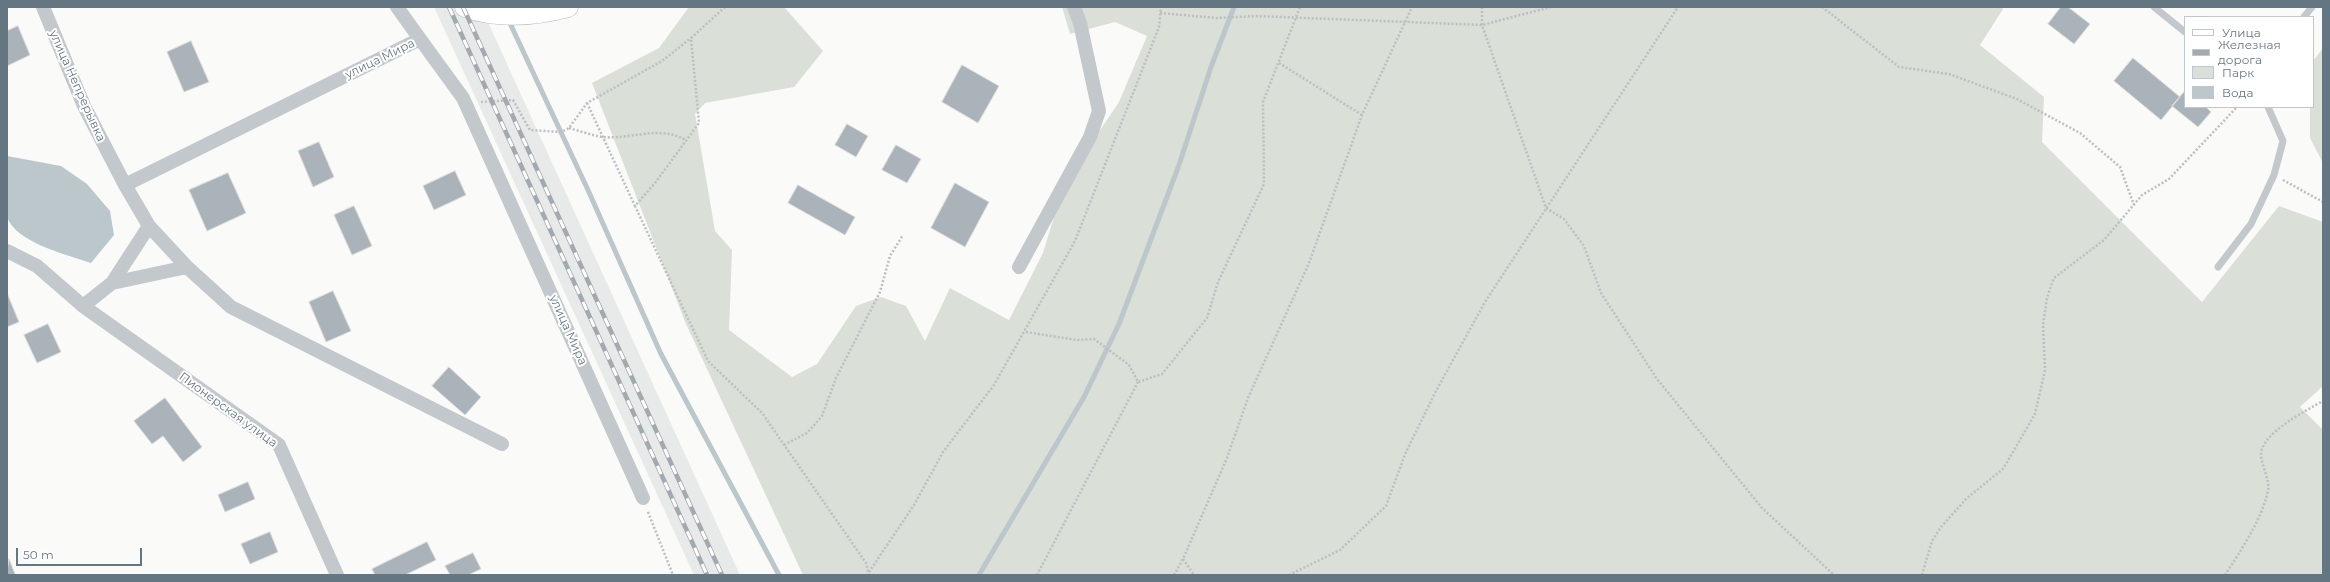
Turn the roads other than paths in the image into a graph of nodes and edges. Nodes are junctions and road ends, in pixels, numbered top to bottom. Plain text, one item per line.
1 (42, 7) edge
2 (397, 7) edge
3 (465, 7) edge
4 (568, 7) edge
5 (1074, 7) edge
6 (2154, 7) edge
7 (2312, 7) edge
8 (2305, 16) edge
9 (2184, 31) edge
10 (420, 39) junction
11 (2268, 108) edge
12 (125, 185) junction
13 (149, 226) junction
14 (7, 251) edge
15 (187, 267) junction
16 (1019, 267) dead end
17 (2218, 267) dead end
18 (112, 283) junction
19 (83, 306) junction
20 (502, 444) dead end
21 (643, 498) road end
22 (338, 575) edge

1 - 12 street, улица Непрерывка
2 - 10 street
3 - 4 street
5 - 16 street
6 - 9 lane
7 - 8 lane
10 - 12 street, улица Мира
10 - 21 street, улица Мира
11 - 17 lane
12 - 13 street
13 - 15 street
13 - 18 street
14 - 19 street
15 - 18 street
15 - 20 street
18 - 19 street
19 - 22 street, Пионерская улица

